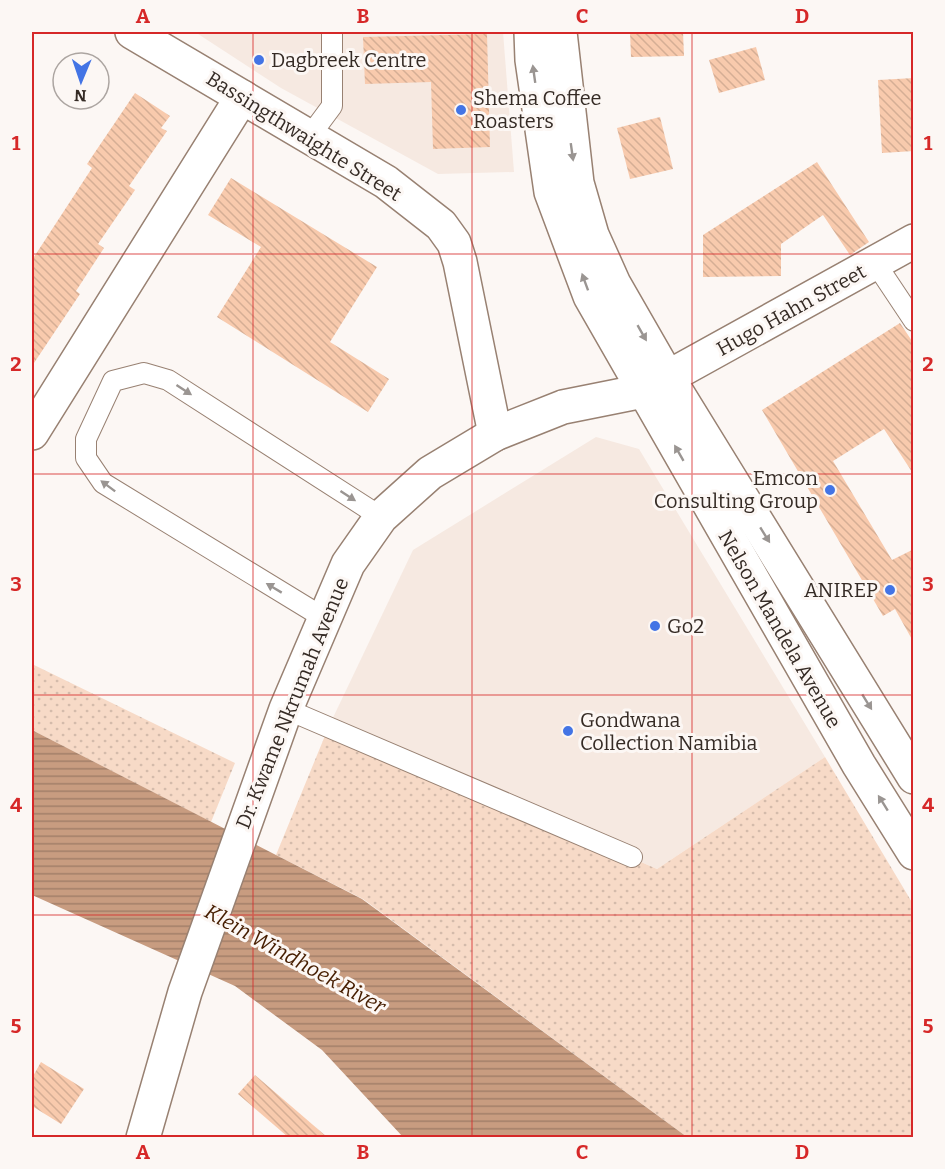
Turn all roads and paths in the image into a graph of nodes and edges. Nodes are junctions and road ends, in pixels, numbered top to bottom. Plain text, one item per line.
1 (132, 32) edge
2 (332, 32) edge
3 (531, 32) edge
4 (560, 32) edge
5 (242, 97) junction
6 (309, 137) junction
7 (914, 241) edge
8 (876, 264) junction
9 (914, 321) edge
10 (656, 385) junction
11 (32, 433) edge
12 (495, 434) junction
13 (381, 517) junction
14 (324, 618) junction
15 (286, 708) junction
16 (914, 777) edge
17 (914, 853) edge
18 (632, 857) dead end
19 (143, 1137) edge

1 - 5 street, Bassingthwaighte Street
2 - 6 lane
10 -> 3 street, Nelson Mandela Avenue
4 -> 10 street, Nelson Mandela Avenue
5 - 6 street, Bassingthwaighte Street
5 - 11 street
6 - 12 street, Bassingthwaighte Street
7 - 8 street, Hugo Hahn Street
8 - 9 lane
8 - 10 street, Hugo Hahn Street
10 - 12 street, Dr. Kwame Nkrumah Avenue
10 -> 16 street, Nelson Mandela Avenue
17 -> 10 street, Nelson Mandela Avenue
12 - 13 street, Dr. Kwame Nkrumah Avenue
13 - 14 street, Dr. Kwame Nkrumah Avenue
14 -> 13 lane
14 - 15 street, Dr. Kwame Nkrumah Avenue
15 - 18 lane
15 - 19 street, Dr. Kwame Nkrumah Avenue

